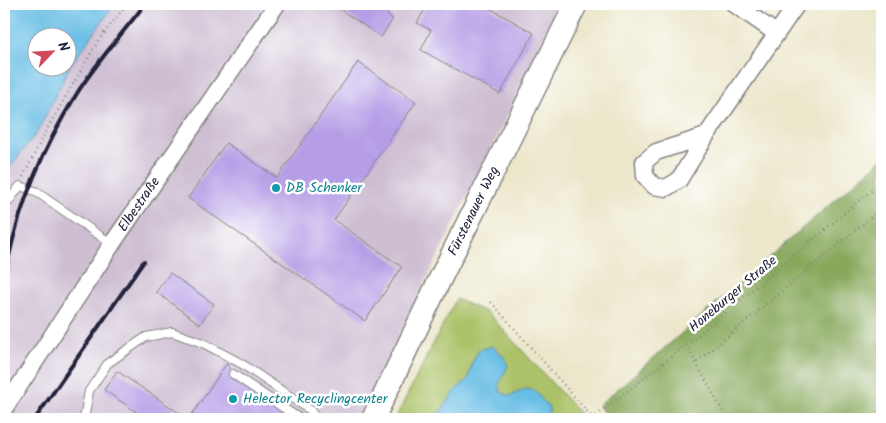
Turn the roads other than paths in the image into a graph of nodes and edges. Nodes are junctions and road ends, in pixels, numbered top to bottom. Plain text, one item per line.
1 (278, 4) edge
2 (576, 4) edge
3 (734, 4) edge
4 (797, 4) edge
5 (776, 33) junction
6 (706, 136) dead end
7 (4, 207) edge
8 (112, 244) junction
9 (233, 374) dead end
10 (4, 409) edge
11 (84, 419) edge
12 (300, 419) edge
13 (316, 419) edge
14 (374, 419) edge

1 - 8 street, Elbestraße
2 - 14 street, Fürstenauer Weg
3 - 5 street
4 - 5 street
5 - 6 street
7 - 8 lane
8 - 10 street, Elbestraße
9 - 12 lane
11 - 13 lane

